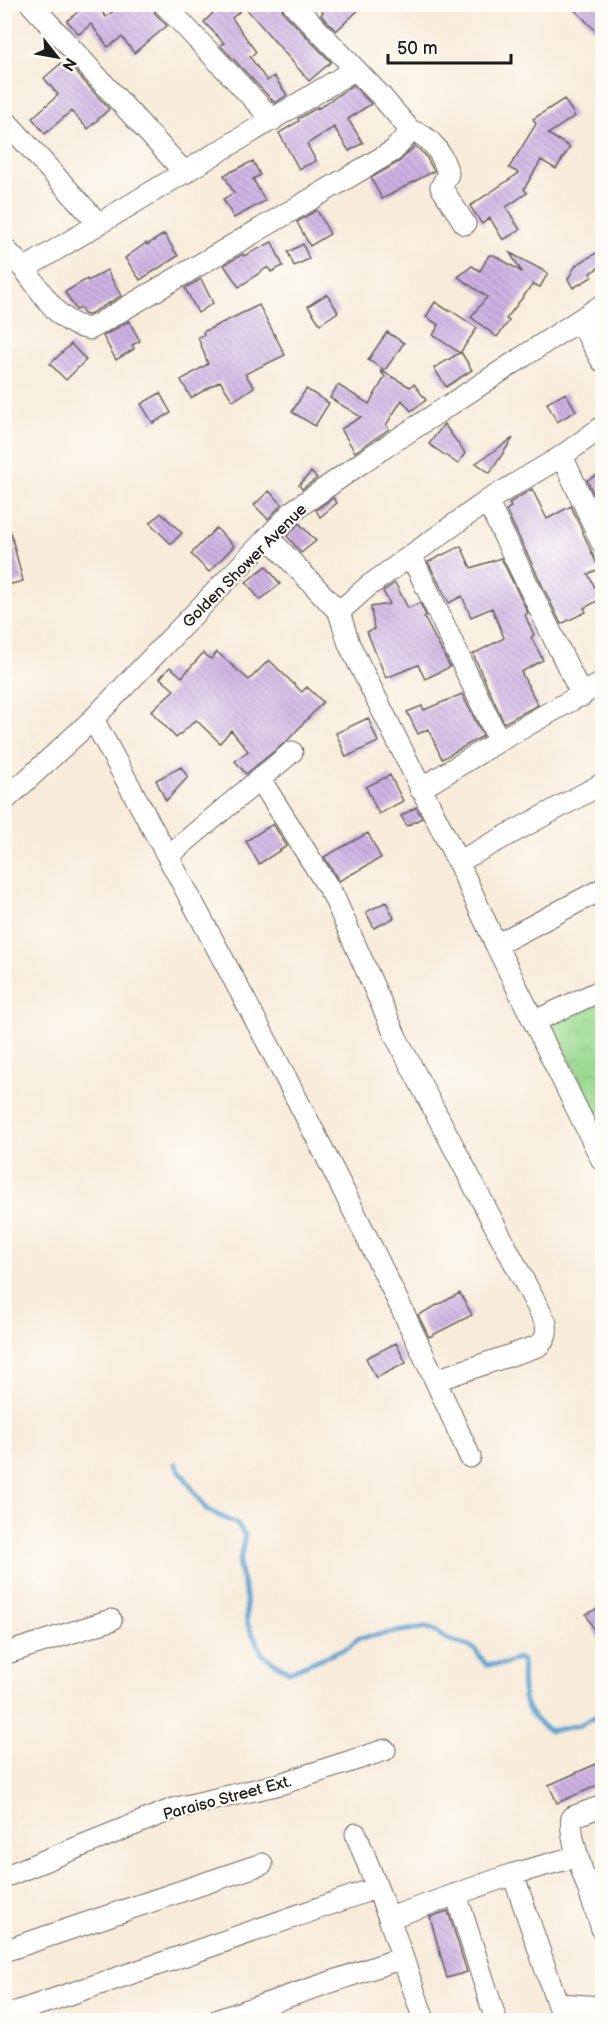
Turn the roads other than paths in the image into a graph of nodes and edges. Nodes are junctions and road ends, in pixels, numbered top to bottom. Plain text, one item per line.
1 (31, 4) edge
2 (164, 4) edge
3 (293, 4) edge
4 (354, 70) junction
5 (4, 119) edge
6 (273, 120) junction
7 (411, 131) junction
8 (184, 173) junction
9 (98, 223) junction
10 (465, 224) dead end
11 (4, 248) edge
12 (24, 269) junction
13 (603, 304) edge
14 (579, 320) junction
15 (603, 361) edge
16 (603, 427) edge
17 (562, 456) junction
18 (487, 501) junction
19 (269, 538) junction
20 (603, 543) edge
21 (411, 555) junction
22 (339, 612) junction
23 (603, 683) edge
24 (582, 696) junction
25 (93, 718) junction
26 (499, 741) junction
27 (292, 752) dead end
28 (260, 778) junction
29 (603, 784) edge
30 (420, 789) junction
31 (4, 801) edge
32 (168, 856) junction
33 (458, 862) junction
34 (603, 889) edge
35 (496, 945) junction
36 (603, 990) edge
37 (535, 1021) junction
38 (594, 1120) edge
39 (603, 1160) edge
40 (436, 1380) junction
41 (470, 1457) dead end
42 (111, 1620) dead end
43 (4, 1654) edge
44 (384, 1750) dead end
45 (603, 1806) edge
46 (356, 1834) dead end
47 (578, 1856) junction
48 (262, 1864) dead end
49 (513, 1874) junction
50 (4, 1876) edge
51 (376, 1888) junction
52 (456, 1894) junction
53 (389, 1918) junction
54 (603, 1929) edge
55 (4, 1951) edge
56 (402, 1958) junction
57 (603, 2007) edge
58 (561, 2012) edge
59 (4, 2016) edge
60 (218, 2020) edge
61 (424, 2020) edge
62 (496, 2020) edge

1 - 8 street
2 - 6 street
3 - 4 street
4 - 6 street
4 - 7 street
5 - 9 street
6 - 8 street
7 - 10 street
7 - 12 street
8 - 9 street
9 - 12 street
11 - 12 street
13 - 14 street, Golden Shower Avenue
14 - 15 street
14 - 19 street, Golden Shower Avenue
16 - 17 street
17 - 18 street
17 - 20 street
18 - 21 street
18 - 24 street
19 - 22 street
19 - 25 street, Golden Shower Avenue
21 - 22 street
21 - 26 street
22 - 30 street
23 - 24 street
24 - 26 street
25 - 31 street, Golden Shower Avenue
25 - 32 street
26 - 30 street
27 - 28 street
28 - 32 street
28 - 40 street
29 - 33 street
30 - 33 street
32 - 40 street
33 - 35 street
34 - 35 street
35 - 37 street
36 - 37 street
37 - 38 street
38 - 39 street
40 - 41 street
42 - 43 street
44 - 50 street, Paraiso Street Ext.
45 - 47 street
46 - 51 street
47 - 49 street
47 - 54 street
48 - 55 street
49 - 52 street
49 - 58 street
51 - 53 street
51 - 59 street
52 - 53 street
52 - 62 street
53 - 56 street
56 - 60 street
56 - 61 street
57 - 58 street

